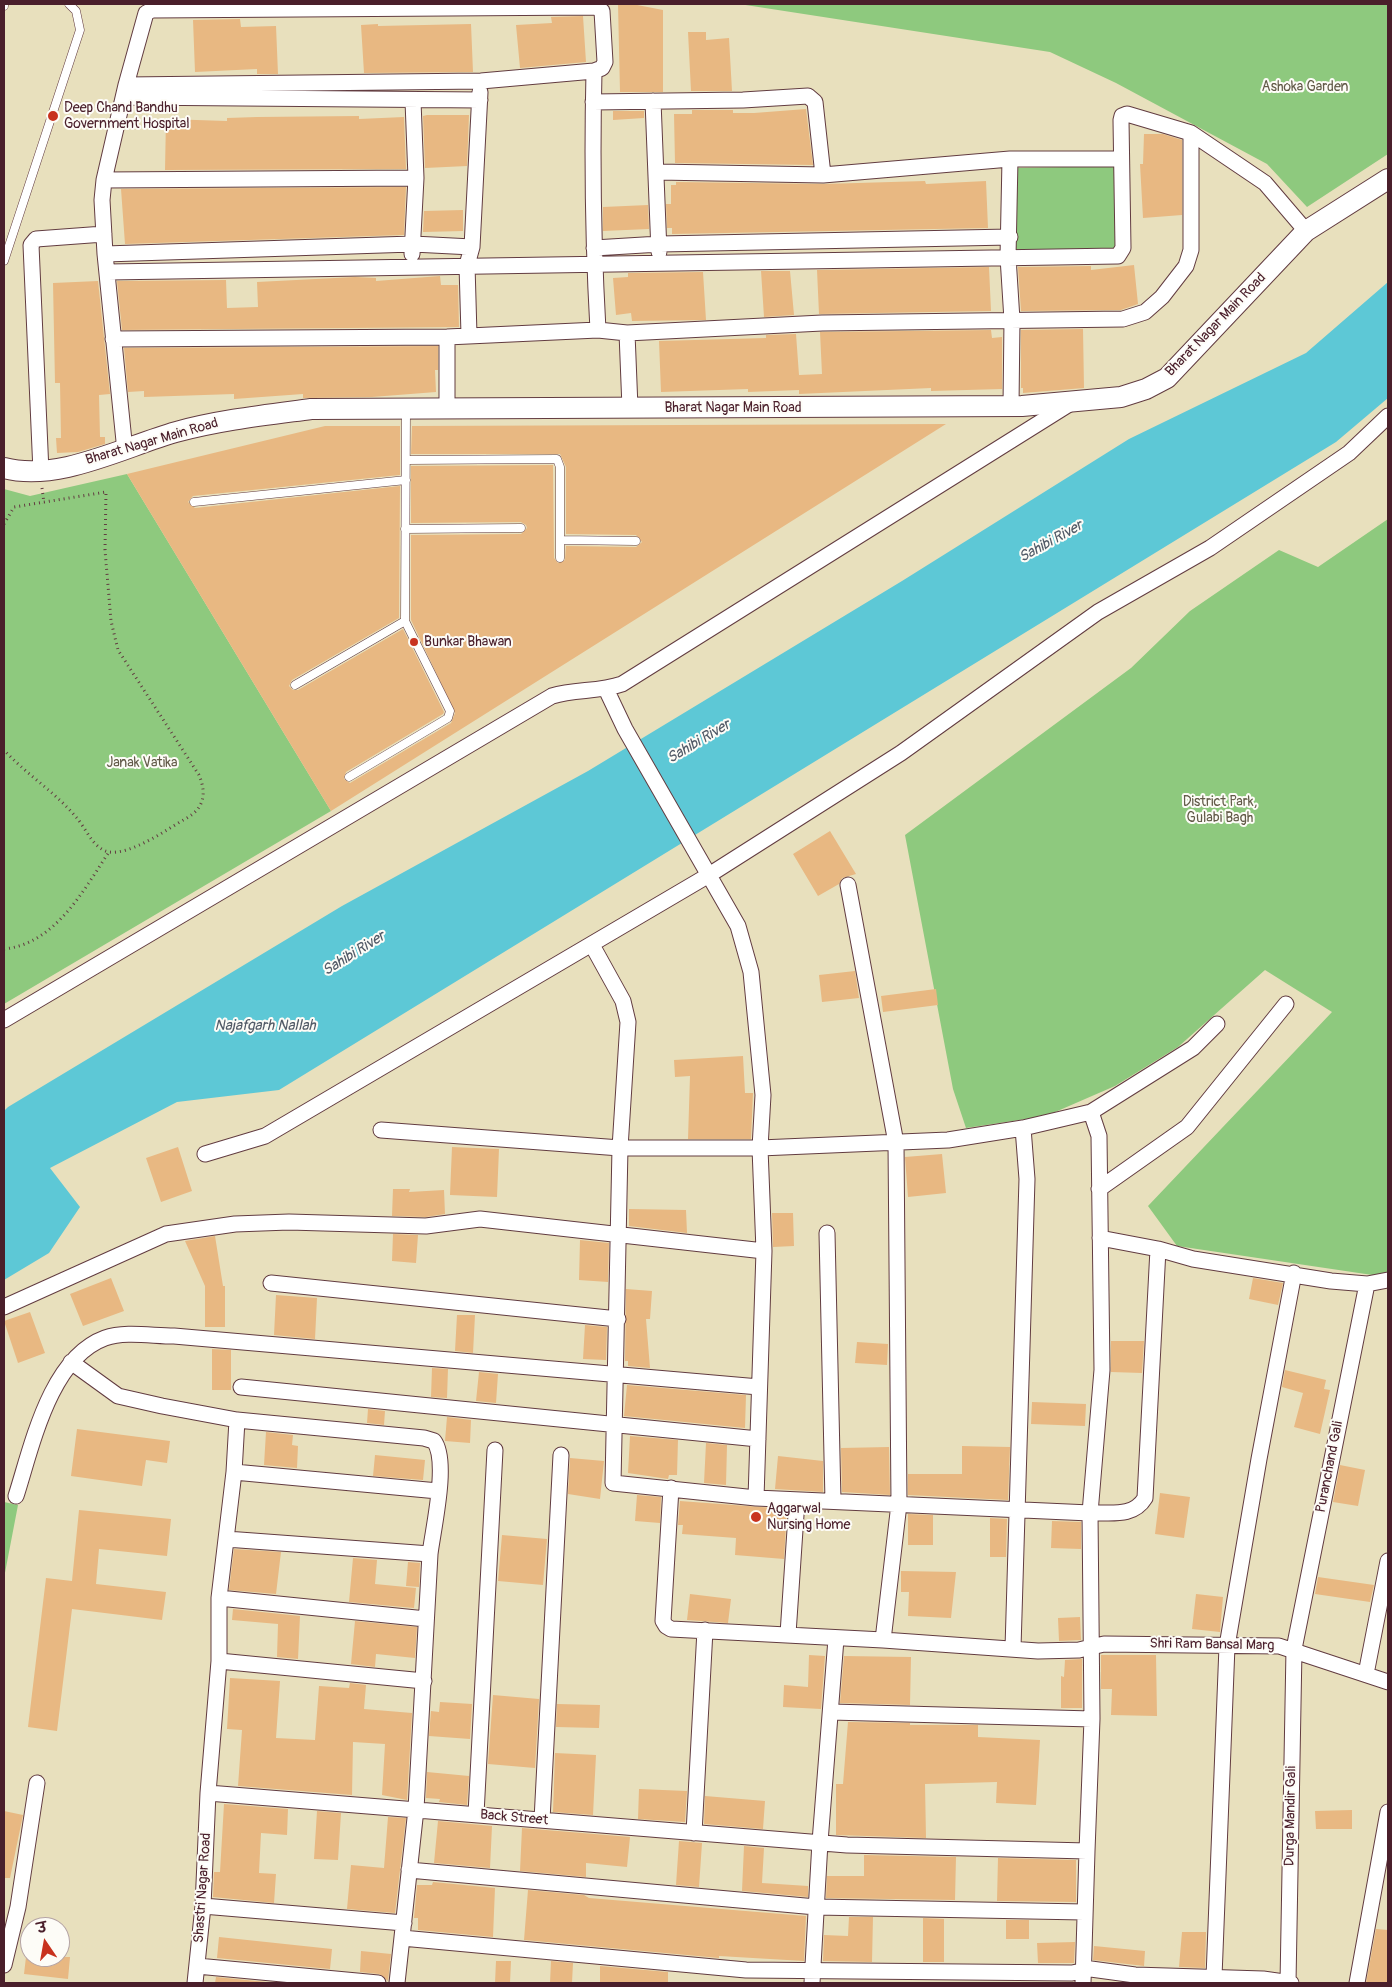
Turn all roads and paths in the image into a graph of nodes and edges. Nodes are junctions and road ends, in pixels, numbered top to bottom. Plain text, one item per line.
1 (69, 4) edge
2 (594, 70) junction
3 (481, 80) junction
4 (125, 91) junction
5 (480, 100) junction
6 (413, 101) junction
7 (653, 101) junction
8 (593, 102) junction
9 (1191, 133) junction
10 (1120, 158) junction
11 (1010, 159) junction
12 (658, 172) junction
13 (823, 175) junction
14 (416, 178) junction
15 (1388, 179) edge
16 (104, 180) junction
17 (1306, 231) junction
18 (104, 234) junction
19 (1010, 237) junction
20 (413, 244) junction
21 (660, 244) junction
22 (472, 247) junction
23 (105, 254) junction
24 (594, 256) junction
25 (1008, 257) junction
26 (4, 261) edge
27 (659, 262) junction
28 (411, 265) junction
29 (467, 265) junction
30 (108, 272) junction
31 (1012, 320) junction
32 (598, 330) junction
33 (627, 333) junction
34 (469, 335) junction
35 (447, 337) junction
36 (113, 339) junction
37 (1073, 402) junction
38 (1011, 406) junction
39 (630, 408) junction
40 (448, 409) junction
41 (406, 410) junction
42 (1388, 416) edge
43 (125, 451) junction
44 (406, 460) junction
45 (4, 468) edge
46 (41, 472) junction
47 (406, 480) junction
48 (194, 502) dead end
49 (4, 524) edge
50 (521, 528) dead end
51 (405, 529) junction
52 (560, 540) junction
53 (636, 541) dead end
54 (560, 558) dead end
55 (405, 621) junction
56 (295, 685) dead end
57 (606, 689) junction
58 (4, 750) edge
59 (349, 777) dead end
60 (109, 852) junction
61 (710, 875) junction
62 (848, 885) dead end
63 (592, 945) junction
64 (4, 950) edge
65 (1286, 1004) dead end
66 (4, 1020) edge
67 (1217, 1024) dead end
68 (1091, 1112) junction
69 (1022, 1128) junction
70 (381, 1130) dead end
71 (896, 1143) junction
72 (620, 1148) junction
73 (760, 1148) junction
74 (205, 1154) dead end
75 (1099, 1189) junction
76 (827, 1233) dead end
77 (619, 1237) junction
78 (1100, 1238) junction
79 (1158, 1249) junction
80 (764, 1252) junction
81 (1294, 1273) junction
82 (1388, 1280) edge
83 (271, 1283) dead end
84 (1367, 1284) junction
85 (4, 1307) edge
86 (618, 1319) junction
87 (71, 1362) junction
88 (616, 1374) junction
89 (241, 1387) dead end
90 (760, 1387) junction
91 (237, 1420) junction
92 (615, 1425) junction
93 (758, 1439) junction
94 (495, 1450) dead end
95 (561, 1455) dead end
96 (234, 1472) junction
97 (671, 1488) junction
98 (438, 1491) junction
99 (16, 1496) dead end
100 (756, 1498) junction
101 (797, 1500) junction
102 (833, 1501) junction
103 (900, 1504) junction
104 (1018, 1509) junction
105 (1090, 1512) junction
106 (226, 1539) junction
107 (430, 1554) junction
108 (1388, 1560) edge
109 (219, 1598) junction
110 (426, 1619) junction
111 (705, 1630) junction
112 (788, 1634) junction
113 (836, 1639) junction
114 (883, 1640) junction
115 (1227, 1646) junction
116 (1013, 1648) junction
117 (1090, 1648) junction
118 (1294, 1650) junction
119 (219, 1661) junction
120 (1366, 1674) junction
121 (424, 1682) junction
122 (1388, 1682) edge
123 (831, 1712) junction
124 (1092, 1719) junction
125 (37, 1783) dead end
126 (208, 1793) junction
127 (416, 1809) junction
128 (1388, 1812) edge
129 (476, 1814) junction
130 (542, 1820) junction
131 (694, 1833) junction
132 (820, 1842) junction
133 (1087, 1851) junction
134 (409, 1870) junction
135 (203, 1906) junction
136 (816, 1907) junction
137 (1084, 1912) junction
138 (404, 1923) junction
139 (402, 1938) junction
140 (4, 1965) edge
141 (197, 1966) junction
142 (1083, 1977) edge
143 (1214, 1977) junction
144 (812, 1978) edge
145 (195, 1983) edge
146 (378, 1983) edge
147 (397, 1983) edge
148 (1290, 1983) edge
149 (1357, 1983) edge

1 - 26 lane
2 - 3 street
2 - 4 street
2 - 8 street
3 - 4 street
3 - 5 street
4 - 6 street
4 - 16 street
5 - 6 street
5 - 22 street
6 - 14 street
7 - 8 street
7 - 12 street
7 - 13 street
8 - 24 street
9 - 10 street
9 - 17 street
9 - 31 street
10 - 11 street
10 - 25 street
11 - 13 street
11 - 19 street
12 - 13 street
12 - 21 street
14 - 16 street
14 - 20 street
15 - 17 street, Bharat Nagar Main Road
16 - 18 street
17 - 37 street, Bharat Nagar Main Road
18 - 23 street
18 - 46 street
19 - 21 street
19 - 25 street
20 - 22 street
20 - 23 street
20 - 28 street
21 - 24 street
21 - 27 street
22 - 29 street
23 - 30 street
24 - 27 street
24 - 29 street
24 - 32 street
25 - 27 street
25 - 31 street
28 - 29 street
28 - 30 street
29 - 34 street
30 - 36 street
31 - 33 street
31 - 38 street
32 - 33 street
32 - 34 street
33 - 39 street
34 - 35 street
35 - 36 street
35 - 40 street
36 - 43 street
37 - 38 street, Bharat Nagar Main Road
37 - 57 street
38 - 39 street, Bharat Nagar Main Road
39 - 40 street, Bharat Nagar Main Road
40 - 41 street, Bharat Nagar Main Road
41 - 43 street, Bharat Nagar Main Road
41 - 44 lane
42 - 61 street
43 - 46 street, Bharat Nagar Main Road
44 - 47 lane
44 - 52 lane
45 - 46 street, Bharat Nagar Main Road
47 - 48 lane
47 - 51 lane
49 - 60 path
50 - 51 lane
51 - 55 lane
52 - 53 lane
52 - 54 lane
55 - 56 lane
55 - 59 lane
57 - 61 street
57 - 66 street
58 - 60 path
60 - 64 path
61 - 63 street
61 - 73 street
62 - 71 street
63 - 72 street
63 - 74 street
65 - 75 street
67 - 68 street
68 - 69 street
68 - 75 street
69 - 71 street
69 - 104 street
70 - 72 street
71 - 73 street
71 - 103 street
72 - 73 street
72 - 77 street
73 - 80 street
75 - 78 street
76 - 102 street
77 - 80 street
77 - 85 street
77 - 86 street
78 - 79 street
78 - 105 street
79 - 81 street
79 - 105 street
80 - 90 street
81 - 84 street
81 - 115 street
82 - 84 street
83 - 86 street
84 - 118 street, Puranchand Gali
86 - 88 street
87 - 88 street
87 - 91 street
87 - 99 street
88 - 90 street
88 - 92 street
89 - 92 street
90 - 93 street
91 - 96 street, Shastri Nagar Road
91 - 98 street
92 - 93 street
92 - 97 street
93 - 100 street
94 - 129 street
95 - 130 street
96 - 98 street
96 - 106 street, Shastri Nagar Road
97 - 100 street
97 - 111 street, Shri Ram Bansal Marg
98 - 107 street
100 - 101 street
101 - 102 street
101 - 112 street
102 - 103 street
103 - 104 street
103 - 114 street
104 - 105 street
104 - 116 street
105 - 117 street
106 - 107 street
106 - 109 street, Shastri Nagar Road
107 - 110 street
108 - 120 street
109 - 110 street
109 - 119 street, Shastri Nagar Road
110 - 121 street
111 - 112 street, Shri Ram Bansal Marg
111 - 131 street
112 - 113 street, Shri Ram Bansal Marg
113 - 114 street, Shri Ram Bansal Marg
113 - 123 street
114 - 116 street, Shri Ram Bansal Marg
115 - 117 street, Shri Ram Bansal Marg
115 - 118 street, Shri Ram Bansal Marg
115 - 143 street
116 - 117 street, Shri Ram Bansal Marg
117 - 124 street
118 - 120 street, Shri Ram Bansal Marg
118 - 148 street, Durga Mandir Gali
119 - 121 street
119 - 126 street, Shastri Nagar Road
120 - 122 street, Shri Ram Bansal Marg
121 - 127 street
123 - 124 street
123 - 132 street
124 - 133 street
125 - 140 street
126 - 127 street, Back Street
126 - 135 street, Shastri Nagar Road
127 - 129 street, Back Street
127 - 134 street
128 - 149 street
129 - 130 street, Back Street
130 - 131 street, Back Street
131 - 132 street, Back Street
132 - 133 street, Back Street
132 - 136 street
133 - 137 street
134 - 136 street
134 - 138 street
135 - 138 street
135 - 141 street, Shastri Nagar Road
136 - 137 street
136 - 144 street
137 - 142 street
138 - 139 street
139 - 144 street
139 - 147 street
141 - 145 street, Shastri Nagar Road
141 - 146 street
142 - 143 street
142 - 144 street
143 - 148 street

